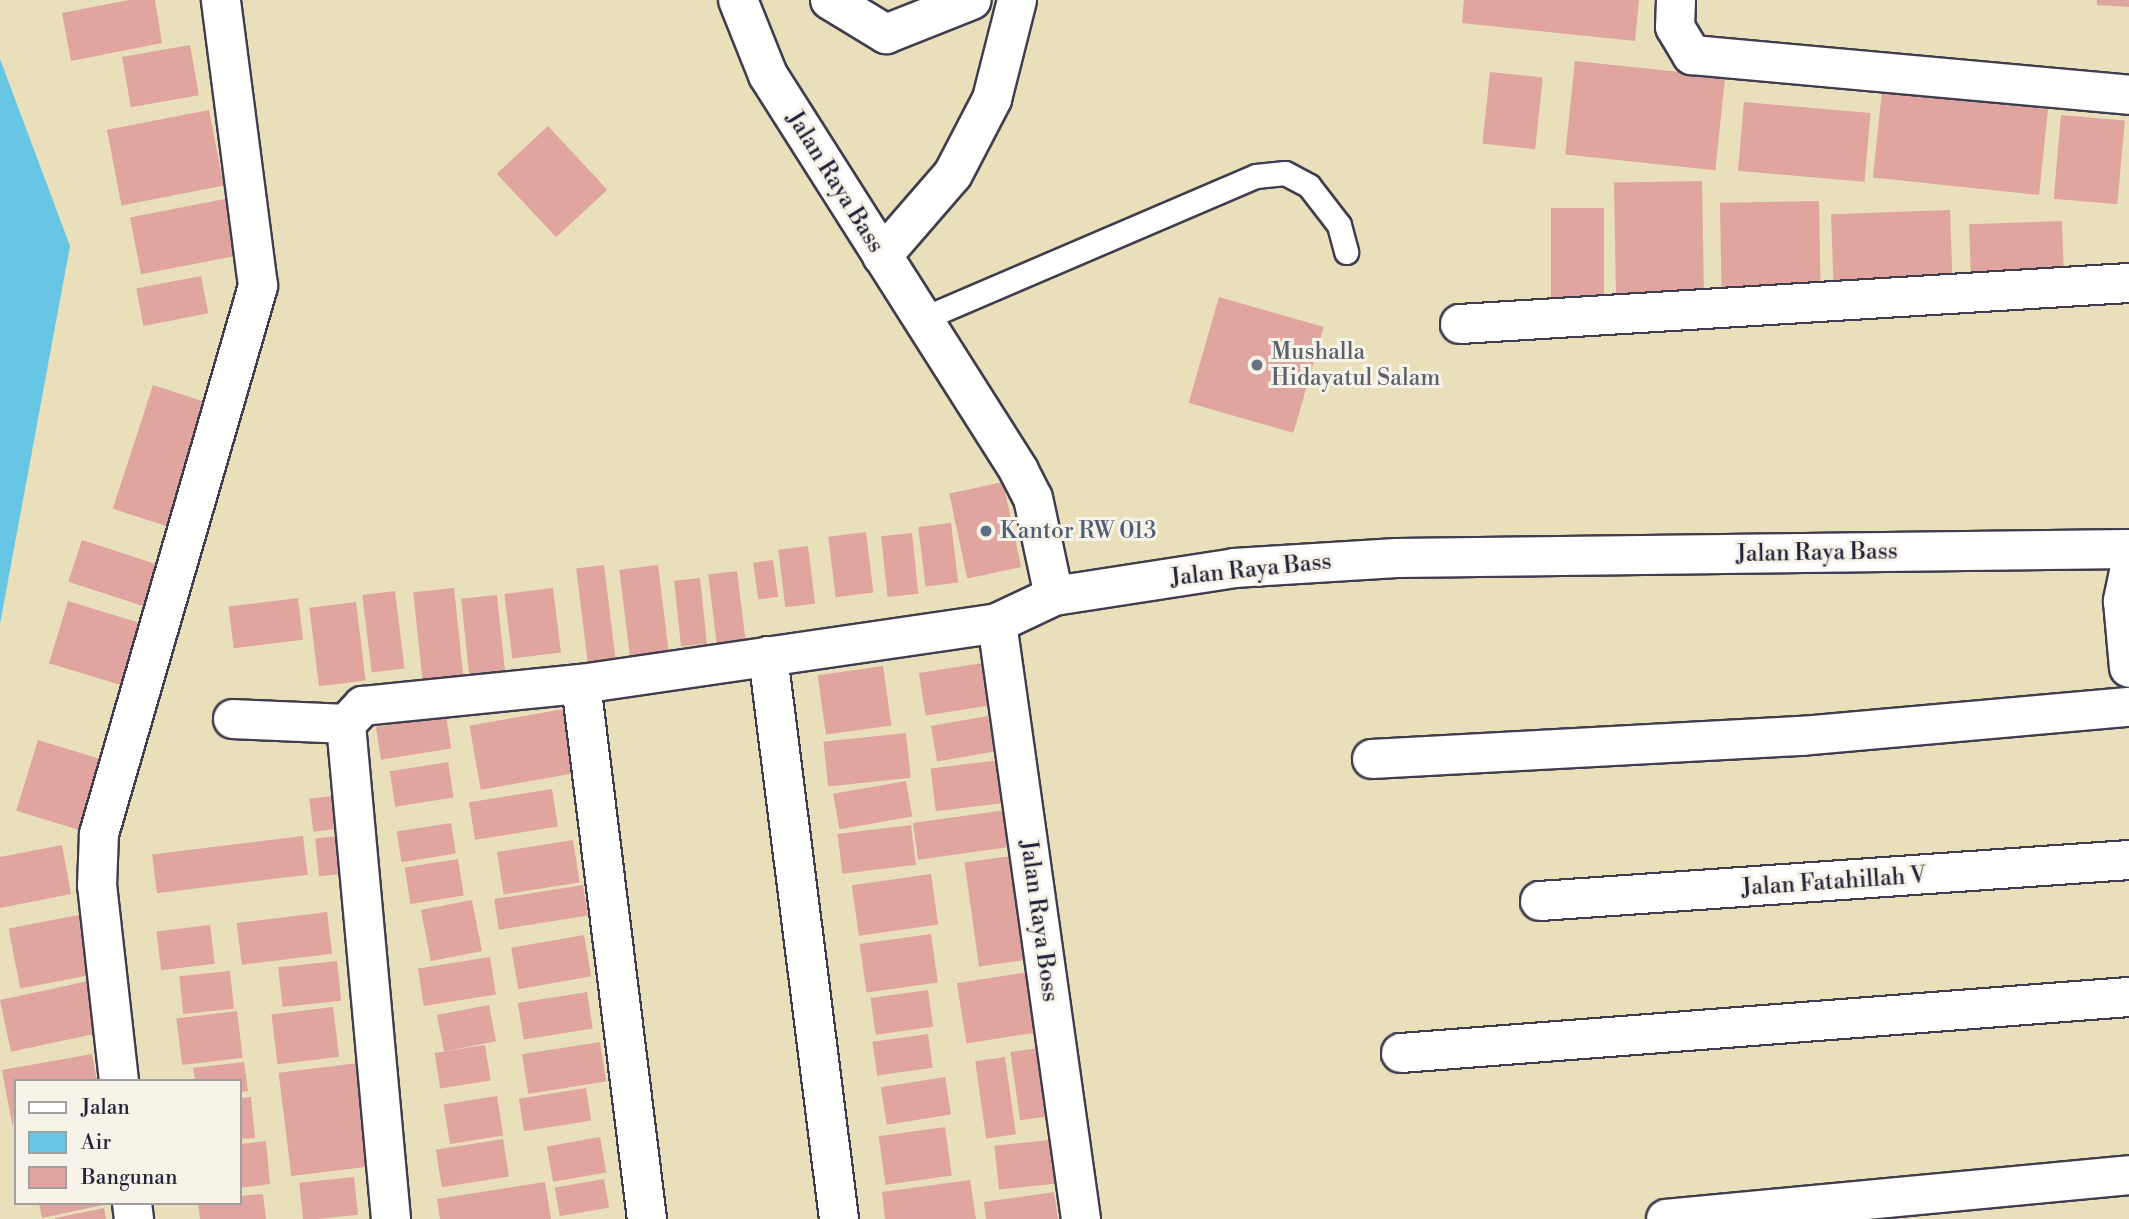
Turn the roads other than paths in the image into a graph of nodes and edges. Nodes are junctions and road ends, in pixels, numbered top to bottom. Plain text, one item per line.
1 (221, 0) edge
2 (738, 0) edge
3 (830, 0) edge
4 (972, 0) edge
5 (1017, 0) edge
6 (1676, 0) edge
7 (2129, 94) edge
8 (1346, 252) dead end
9 (882, 256) junction
10 (2129, 283) edge
11 (922, 319) junction
12 (1460, 324) dead end
13 (2128, 568) edge
14 (1054, 596) junction
15 (997, 623) junction
16 (768, 656) junction
17 (2129, 668) edge
18 (580, 684) junction
19 (2129, 707) edge
20 (233, 719) dead end
21 (346, 724) junction
22 (1373, 759) dead end
23 (2129, 860) edge
24 (1540, 901) dead end
25 (2129, 997) edge
26 (1401, 1053) dead end
27 (119, 1079) edge
28 (2129, 1175) edge
29 (391, 1219) edge
30 (647, 1219) edge
31 (839, 1219) edge
32 (1082, 1219) edge
33 (1666, 1219) edge

1 - 27 street
2 - 9 street, Jalan Raya Bass
3 - 4 street
5 - 9 street
6 - 7 street
8 - 11 lane
9 - 11 street, Jalan Raya Bass
10 - 12 street
11 - 14 street, Jalan Raya Bass
13 - 14 street, Jalan Raya Bass
13 - 17 street
14 - 15 street
15 - 16 street
15 - 32 street, Jalan Raya Boss
16 - 18 street
16 - 31 street
18 - 21 street
18 - 30 street
19 - 22 street
20 - 21 street
21 - 29 street
23 - 24 street, Jalan Fatahillah V
25 - 26 street
28 - 33 street

